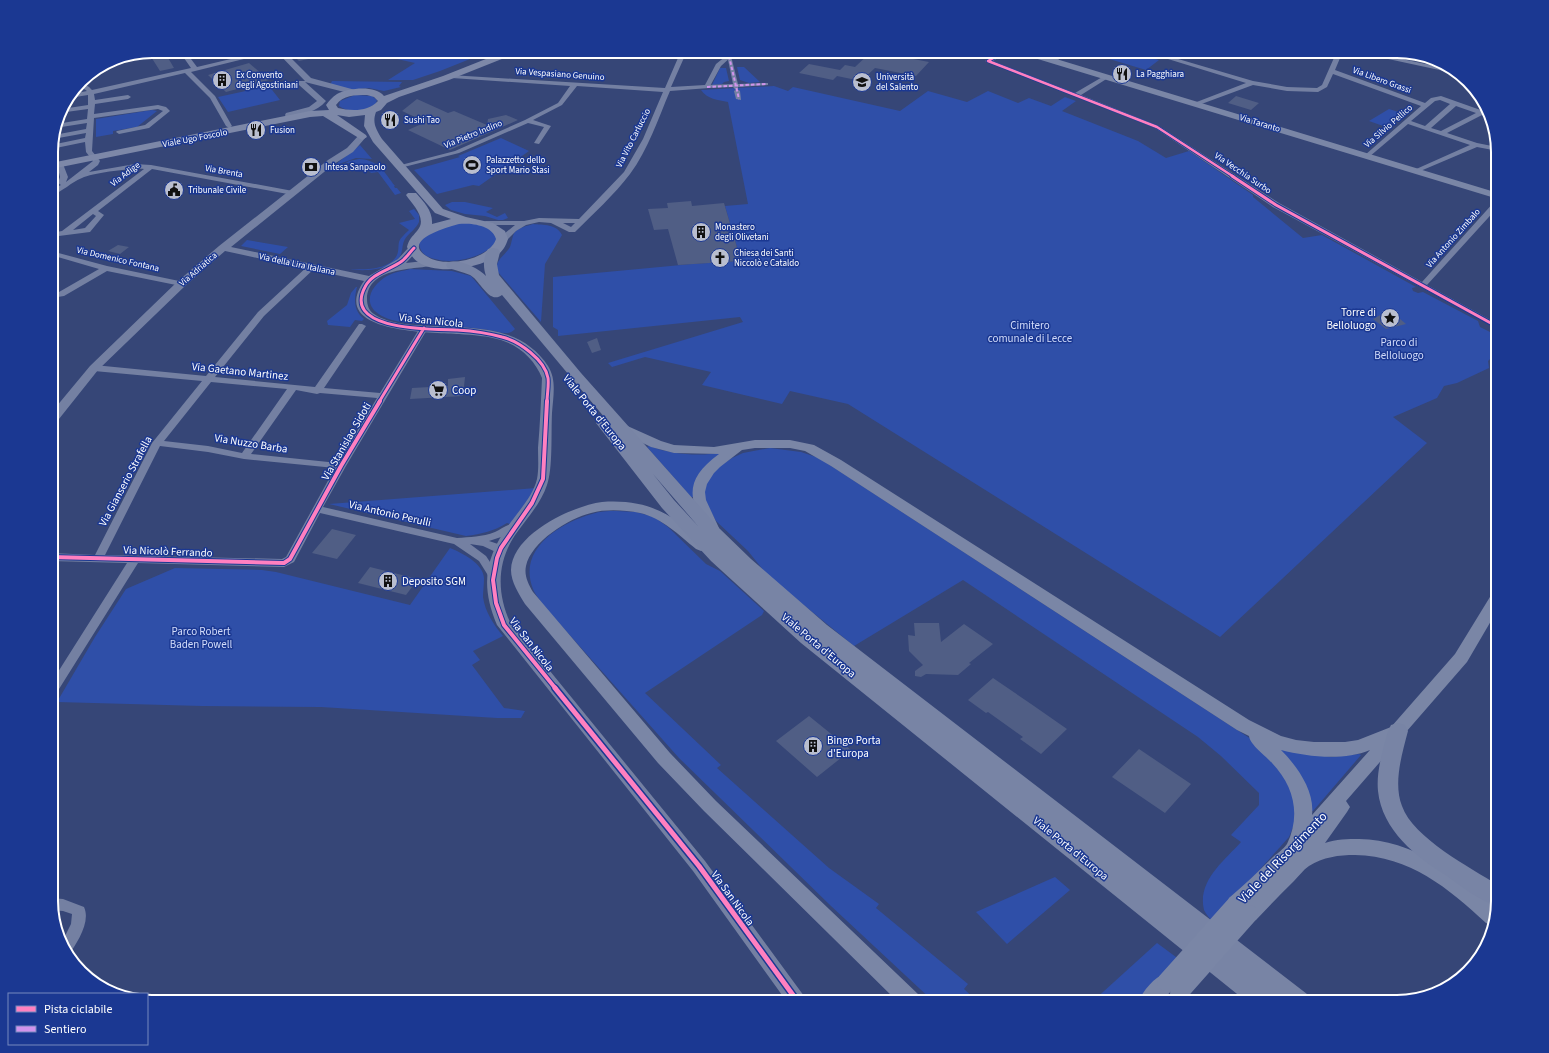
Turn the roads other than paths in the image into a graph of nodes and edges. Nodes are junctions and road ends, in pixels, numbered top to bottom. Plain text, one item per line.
1 (187, 58) edge
2 (243, 58) edge
3 (280, 58) edge
4 (287, 58) edge
5 (486, 58) edge
6 (496, 58) edge
7 (681, 58) edge
8 (724, 58) edge
9 (729, 58) edge
10 (995, 58) edge
11 (1043, 58) edge
12 (1058, 58) edge
13 (1168, 58) edge
14 (1337, 58) edge
15 (1388, 58) edge
16 (1053, 61) junction
17 (1440, 68) edge
18 (195, 69) junction
19 (186, 71) junction
20 (1332, 71) junction
21 (449, 77) junction
22 (1106, 77) junction
23 (302, 82) junction
24 (1252, 83) junction
25 (575, 84) junction
26 (766, 84) dead end
27 (84, 86) edge
28 (707, 87) junction
29 (736, 88) junction
30 (668, 89) junction
31 (91, 93) junction
32 (356, 93) junction
33 (370, 93) junction
34 (77, 95) edge
35 (1076, 95) junction
36 (128, 98) dead end
37 (739, 99) dead end
38 (333, 101) junction
39 (1455, 103) junction
40 (92, 104) junction
41 (1196, 104) junction
42 (1425, 105) junction
43 (382, 106) junction
44 (69, 109) edge
45 (341, 113) junction
46 (1482, 113) joint
47 (310, 114) junction
48 (289, 115) junction
49 (90, 118) junction
50 (527, 121) junction
51 (1407, 122) junction
52 (62, 125) edge
53 (229, 126) junction
54 (1427, 128) junction
55 (89, 130) junction
56 (119, 132) dead end
57 (1442, 133) junction
58 (60, 136) edge
59 (362, 137) junction
60 (88, 139) junction
61 (537, 143) dead end
62 (58, 145) edge
63 (1476, 145) junction
64 (1491, 148) edge
65 (385, 149) junction
66 (92, 156) junction
67 (1367, 156) junction
68 (58, 163) edge
69 (400, 166) junction
70 (151, 167) junction
71 (58, 169) edge
72 (1416, 171) junction
73 (80, 176) junction
74 (62, 183) junction
75 (58, 188) edge
76 (58, 190) edge
77 (293, 193) junction
78 (1491, 194) edge
79 (93, 211) junction
80 (1491, 211) edge
81 (465, 220) junction
82 (554, 221) junction
83 (582, 221) junction
84 (486, 223) junction
85 (524, 223) junction
86 (424, 232) junction
87 (58, 233) edge
88 (64, 233) junction
89 (502, 240) junction
90 (223, 248) junction
91 (414, 248) junction
92 (493, 252) junction
93 (58, 255) edge
94 (433, 263) junction
95 (453, 265) junction
96 (312, 267) junction
97 (106, 268) junction
98 (388, 270) junction
99 (371, 280) junction
100 (181, 284) junction
101 (1422, 286) junction
102 (58, 295) edge
103 (1491, 323) edge
104 (362, 326) dead end
105 (424, 328) junction
106 (94, 368) junction
107 (208, 380) junction
108 (292, 389) junction
109 (317, 391) junction
110 (383, 396) junction
111 (58, 412) edge
112 (623, 428) junction
113 (157, 443) junction
114 (741, 447) junction
115 (244, 456) junction
116 (341, 466) junction
117 (318, 508) junction
118 (515, 526) junction
119 (713, 532) junction
120 (472, 546) junction
121 (500, 550) junction
122 (58, 557) edge
123 (717, 557) junction
124 (98, 558) junction
125 (135, 559) junction
126 (284, 563) joint
127 (492, 574) junction
128 (1491, 608) edge
129 (58, 681) edge
130 (1243, 725) junction
131 (1398, 731) junction
132 (1296, 857) junction
133 (1491, 892) edge
134 (58, 905) edge
135 (1490, 914) edge
136 (68, 943) edge
137 (1240, 969) junction
138 (793, 995) edge
139 (905, 995) edge
140 (1173, 995) edge
141 (1251, 995) edge
142 (1260, 995) edge
143 (1286, 995) edge
144 (1293, 995) edge

1 - 18 street
2 - 18 street
3 - 23 street
4 - 32 street
5 - 33 main road, Viale Ugo Foscolo
6 - 21 main road
7 - 30 street, Via Vito Carluccio
8 - 28 street
9 - 29 street
10 - 35 street, Via Vecchia Surbo
11 - 16 main road, Via Taranto
12 - 16 street
13 - 24 street
14 - 20 street
15 - 17 street
16 - 22 main road, Via Taranto
18 - 19 street
19 - 31 street
19 - 53 street
20 - 24 street
20 - 42 street, Via Libero Grassi
21 - 25 street, Via Vespasiano Genuino
21 - 43 main road
22 - 35 street
22 - 41 main road, Via Taranto
23 - 38 street
23 - 48 street
24 - 41 street
25 - 30 street, Via Vespasiano Genuino
25 - 50 street, Via Pietro Indino
26 - 29 street
27 - 31 street
28 - 29 street
28 - 30 street, Via Vespasiano Genuino
29 - 37 street
30 - 83 street, Via Vito Carluccio
31 - 34 street
31 - 40 street
32 - 33 main road, Viale Ugo Foscolo
32 - 38 main road, Viale Ugo Foscolo
33 - 43 main road
35 - 101 street, Via Vecchia Surbo
36 - 40 street
38 - 45 main road
38 - 48 main road, Viale Ugo Foscolo
39 - 42 street, Via Silvio Pellico
39 - 46 street
39 - 54 street
40 - 44 street
40 - 49 street
41 - 67 main road, Via Taranto
42 - 51 street, Via Silvio Pellico
43 - 45 main road, Viale Ugo Foscolo
43 - 65 main road
43 - 65 main road
45 - 47 main road, Viale Ugo Foscolo
45 - 59 main road
46 - 57 street
47 - 59 main road
47 - 66 main road, Viale Ugo Foscolo
48 - 53 main road, Viale Ugo Foscolo
49 - 52 street
49 - 55 street
49 - 56 street
50 - 61 street
50 - 69 street, Via Pietro Indino
51 - 54 street
51 - 67 street, Via Silvio Pellico
53 - 66 main road, Viale Ugo Foscolo
54 - 57 street
55 - 58 street
55 - 60 street
57 - 63 street
59 - 77 street, Via Adriatica
59 - 86 main road
60 - 62 street
60 - 66 street
63 - 64 street
63 - 72 street
65 - 69 main road
66 - 68 main road, Viale Ugo Foscolo
66 - 73 street
66 - 74 street
67 - 72 main road, Via Taranto
69 - 81 main road
70 - 73 street, Via Adige
70 - 77 street, Via Brenta
70 - 79 street, Via Adige
71 - 74 street
72 - 78 main road, Via Taranto
73 - 76 street
74 - 75 street
77 - 90 street, Via Adriatica
79 - 88 street, Via Adige
79 - 88 street
80 - 101 street, Via Antonio Zimbalo
81 - 84 main road
81 - 86 main road
82 - 83 street, Via Vito Carluccio
82 - 83 street, Via Vito Carluccio
82 - 85 street, Via Vito Carluccio
84 - 85 street, Via Vito Carluccio
84 - 89 main road
85 - 89 street, Via Vito Carluccio
86 - 91 main road
87 - 88 street
89 - 92 main road, Viale Porta d'Europa
90 - 96 street, Via della Lira Italiana
90 - 100 street, Via Adriatica
91 - 94 main road, Viale Porta d'Europa
91 - 98 street
92 - 95 main road, Viale Porta d'Europa
92 - 112 highway, Viale Porta d'Europa
93 - 97 street, Via Domenico Fontana
94 - 95 main road, Viale Porta d'Europa
94 - 98 street
95 - 123 highway, Viale Porta d'Europa
96 - 99 street, Via della Lira Italiana
96 - 107 street, Via Gianserio Strafella
97 - 100 street, Via Domenico Fontana
97 - 102 street
98 - 99 street
99 - 105 street, Via San Nicola
100 - 106 street, Via Adriatica
101 - 103 street, Via Vecchia Surbo
104 - 109 street
105 - 110 street, Via Stanislao Sidoti
105 - 118 street, Via San Nicola
106 - 107 street, Via Gaetano Martinez
106 - 111 street, Via Adriatica
107 - 108 street, Via Gaetano Martinez
107 - 113 street, Via Gianserio Strafella
108 - 109 street, Via Gaetano Martinez
108 - 115 street
109 - 110 street, Via Gaetano Martinez
110 - 116 street, Via Stanislao Sidoti
112 - 114 main road
112 - 119 highway, Viale Porta d'Europa
113 - 115 street, Via Nuzzo Barba
113 - 124 street, Via Gianserio Strafella
114 - 119 main road
114 - 130 main road
115 - 116 street, Via Nuzzo Barba
116 - 117 street, Via Stanislao Sidoti
117 - 120 street, Via Antonio Perulli
117 - 126 street, Via Stanislao Sidoti
118 - 120 street
118 - 121 street, Via San Nicola
119 - 137 highway, Viale Porta d'Europa
120 - 121 street
120 - 127 street, Via Antonio Perulli
121 - 127 street, Via San Nicola
122 - 124 street, Via Nicolò Ferrando
123 - 137 highway, Viale Porta d'Europa
123 - 139 main road
124 - 125 street, Via Nicolò Ferrando
125 - 126 street, Via Nicolò Ferrando
125 - 129 street
127 - 138 street, Via San Nicola
128 - 131 main road, Viale del Risorgimento
130 - 131 main road
130 - 132 main road
131 - 132 main road, Viale del Risorgimento
131 - 133 highway
132 - 135 main road
132 - 140 main road, Viale del Risorgimento, bridge
134 - 136 street
137 - 141 main road
137 - 142 highway
137 - 143 highway
137 - 144 main road

